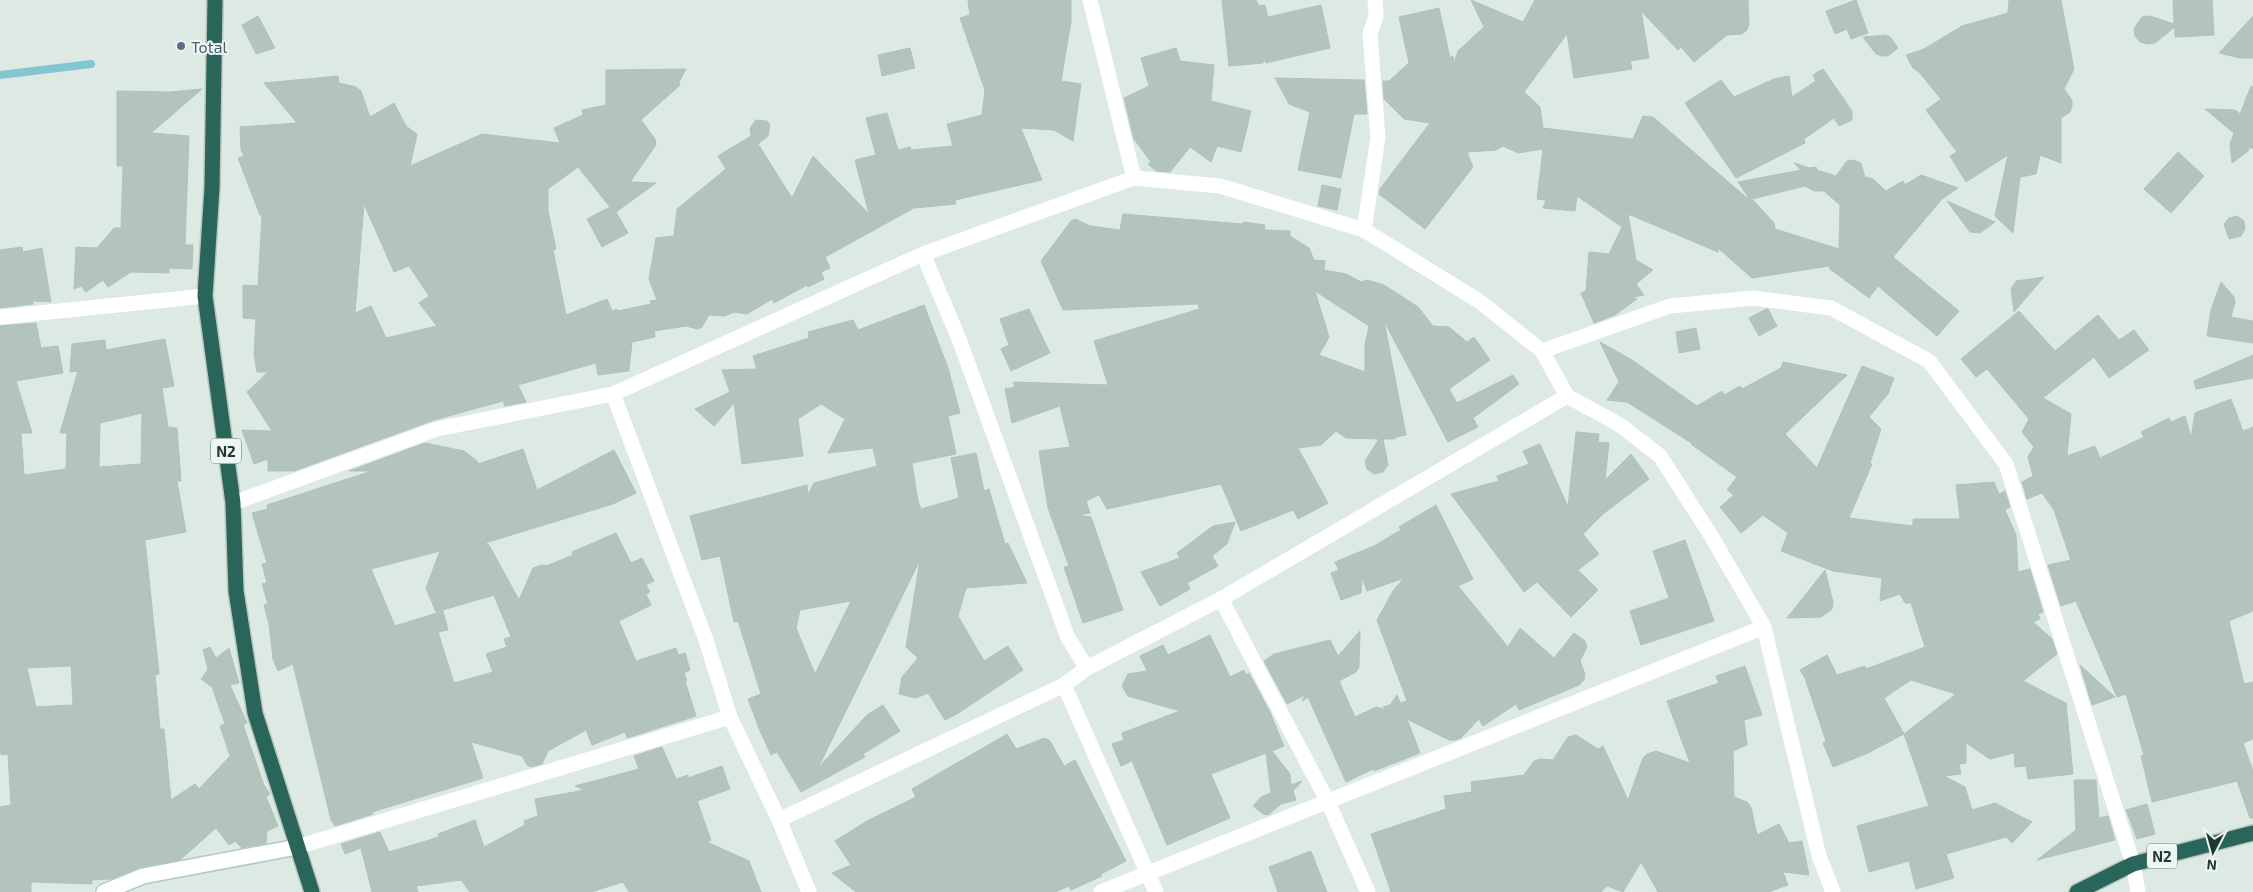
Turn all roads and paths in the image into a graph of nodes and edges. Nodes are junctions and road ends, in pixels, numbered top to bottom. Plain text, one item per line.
1 (215, 0) edge
2 (1090, 0) edge
3 (1375, 0) edge
4 (1134, 178) junction
5 (1364, 230) junction
6 (923, 254) junction
7 (205, 296) junction
8 (0, 317) edge
9 (1542, 351) junction
10 (613, 394) junction
11 (1566, 396) junction
12 (233, 503) junction
13 (1221, 599) junction
14 (1764, 627) junction
15 (1087, 668) junction
16 (1064, 685) junction
17 (730, 717) junction
18 (1328, 802) junction
19 (780, 820) junction
20 (2253, 833) edge
21 (297, 847) junction
22 (2132, 864) junction
23 (1147, 872) junction
24 (104, 892) edge
25 (312, 892) edge
26 (809, 892) edge
27 (1101, 892) edge
28 (1156, 892) edge
29 (1368, 892) edge
30 (1833, 892) edge
31 (2077, 892) edge
32 (2138, 892) edge

1 - 7 highway, N2
2 - 4 street
3 - 5 street
4 - 5 street
4 - 6 street
5 - 9 street
6 - 10 street
6 - 15 street
7 - 8 street
7 - 12 highway, N2
9 - 11 street
9 - 22 street
10 - 12 street
10 - 17 street
11 - 13 street
11 - 14 street
12 - 21 highway, N2
13 - 15 street
13 - 18 street
14 - 18 street
14 - 30 street
15 - 16 street
16 - 19 street
16 - 23 street
17 - 19 street
17 - 21 street
18 - 23 street
18 - 29 street
19 - 26 street
20 - 22 highway, N2
21 - 24 street
21 - 25 highway, N2
22 - 31 highway, N2
22 - 32 street
23 - 27 street
23 - 28 street

